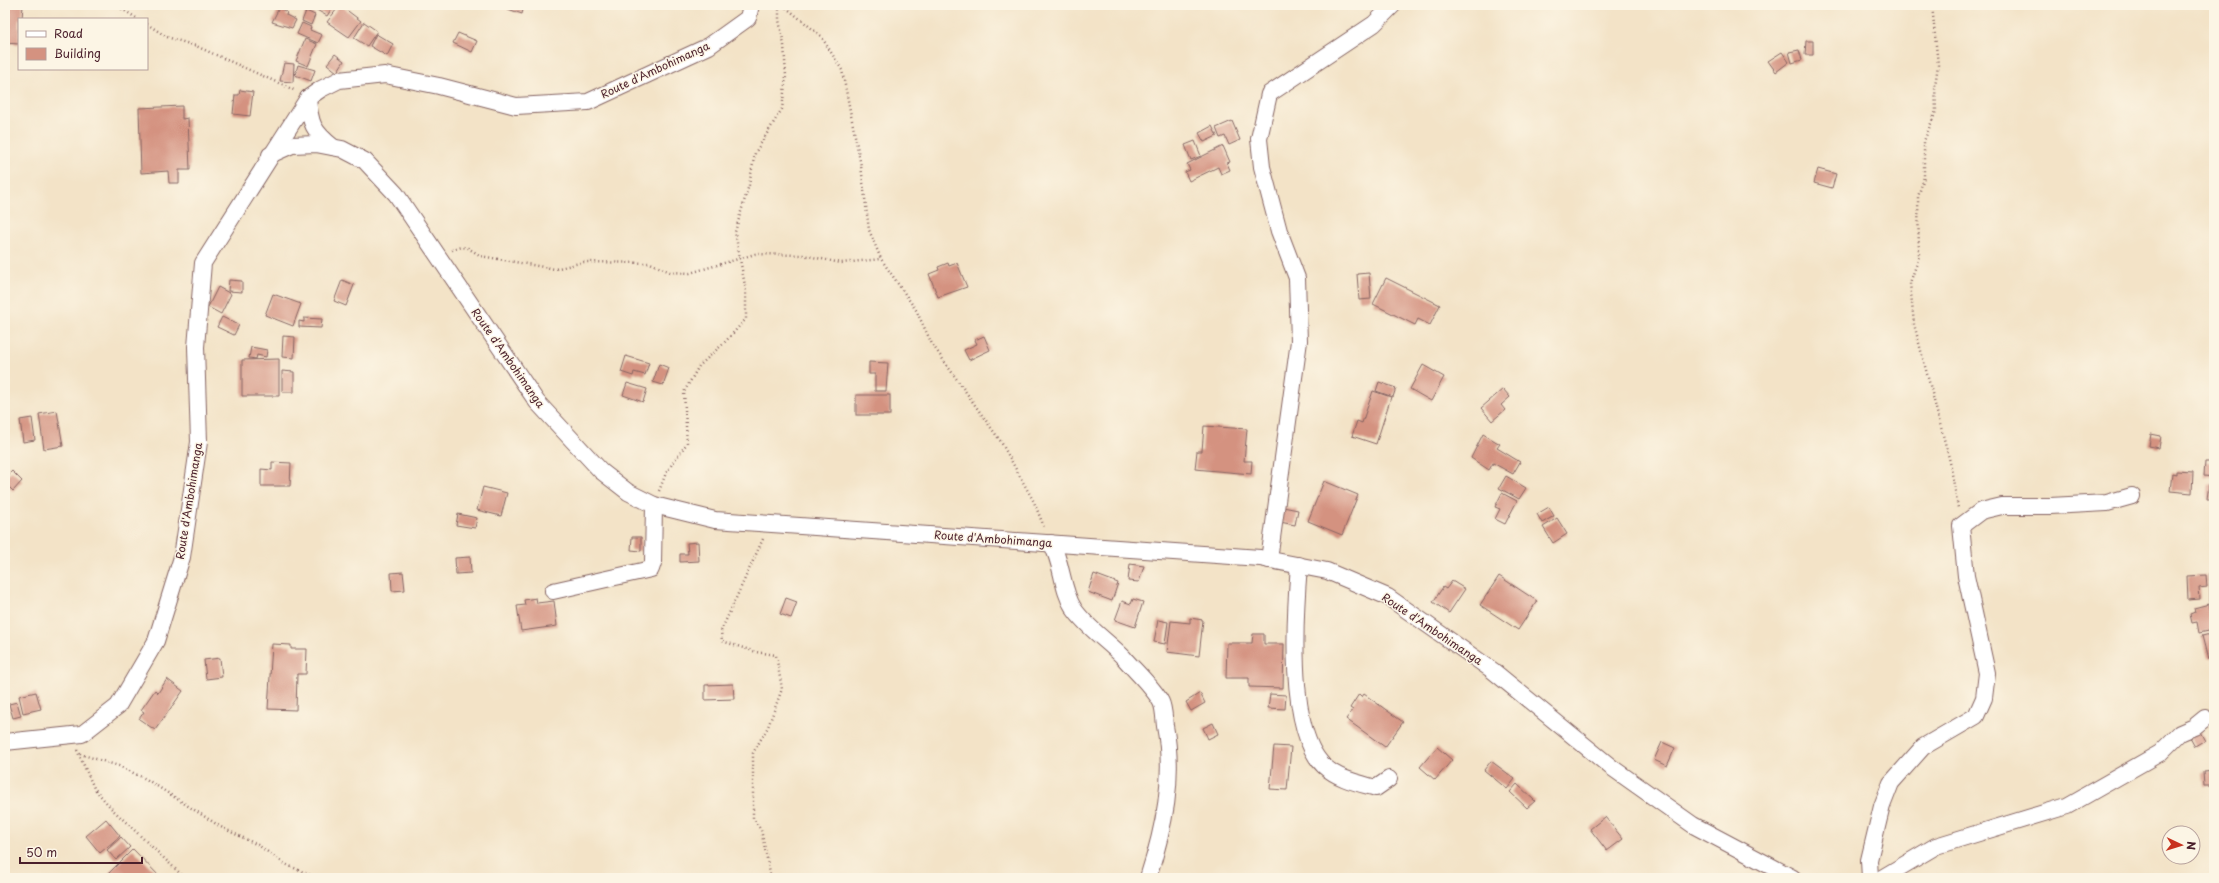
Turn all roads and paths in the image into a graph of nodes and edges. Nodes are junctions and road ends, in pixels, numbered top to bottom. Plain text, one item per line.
1 (120, 5) edge
2 (751, 5) edge
3 (779, 5) edge
4 (782, 5) edge
5 (1393, 5) edge
6 (1932, 5) edge
7 (136, 18) edge
8 (148, 25) edge
9 (308, 98) junction
10 (333, 147) junction
11 (270, 155) junction
12 (436, 256) junction
13 (740, 258) junction
14 (880, 259) junction
15 (2132, 496) dead end
16 (654, 505) junction
17 (771, 524) junction
18 (1961, 526) junction
19 (1051, 543) junction
20 (1269, 560) junction
21 (1299, 566) junction
22 (553, 591) dead end
23 (2205, 718) dead end
24 (68, 736) junction
25 (5, 742) edge
26 (80, 754) junction
27 (1389, 779) dead end
28 (184, 878) edge
29 (317, 878) edge
30 (771, 878) edge
31 (1148, 878) edge
32 (1793, 878) edge
33 (1870, 878) edge
34 (1882, 878) edge

1 - 7 path
2 - 9 street, Route d'Ambohimanga
3 - 13 path
4 - 14 path
5 - 20 street
6 - 18 path
8 - 9 path
9 - 10 street
9 - 11 street, Route d'Ambohimanga
10 - 11 street, Route d'Ambohimanga
10 - 12 street, Route d'Ambohimanga
11 - 24 street, Route d'Ambohimanga
12 - 13 path
12 - 16 street, Route d'Ambohimanga
13 - 14 path
13 - 16 path
14 - 19 path
15 - 18 street
16 - 17 street, Route d'Ambohimanga
16 - 22 street
17 - 19 street, Route d'Ambohimanga
17 - 30 path
18 - 33 street
19 - 20 street, Route d'Ambohimanga
19 - 31 street
20 - 21 street, Route d'Ambohimanga
21 - 27 street
21 - 32 street, Route d'Ambohimanga
23 - 34 street
24 - 25 street, Route d'Ambohimanga
24 - 26 path
26 - 28 path
26 - 29 path

